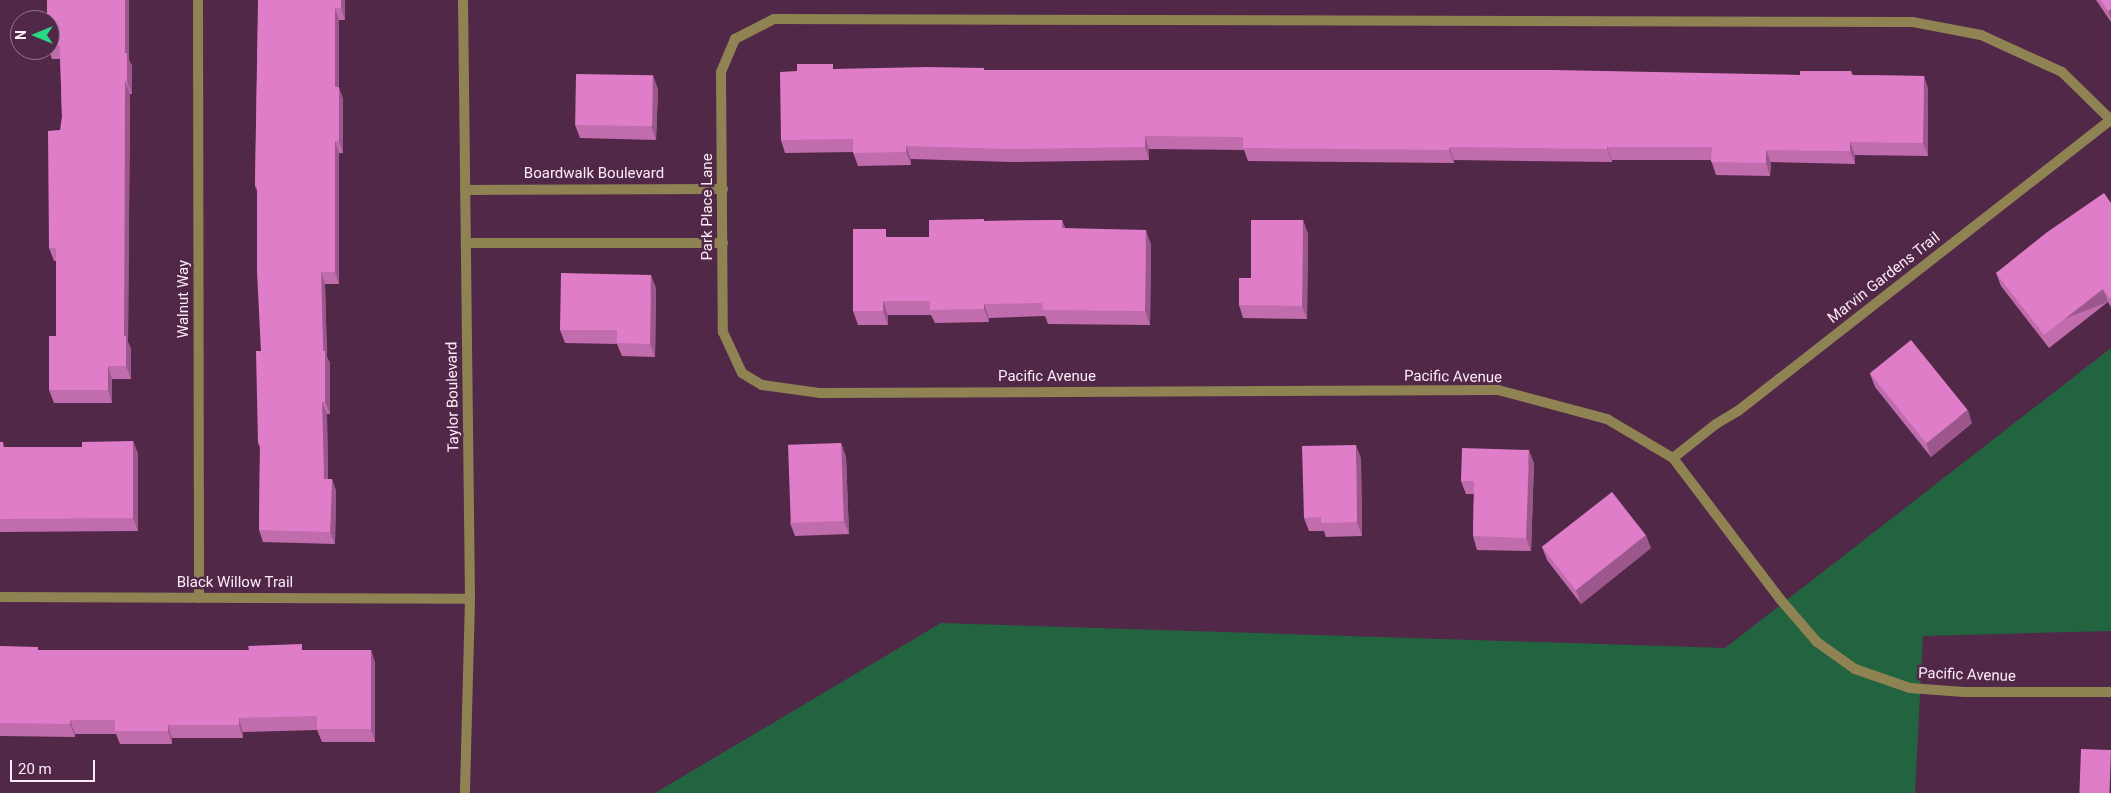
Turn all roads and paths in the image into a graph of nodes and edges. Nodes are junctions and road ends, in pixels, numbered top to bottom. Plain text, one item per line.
1 (198, 0) edge
2 (463, 0) edge
3 (2111, 120) edge
4 (723, 189) junction
5 (465, 190) junction
6 (466, 243) junction
7 (723, 243) junction
8 (742, 373) joint
9 (1673, 458) junction
10 (0, 597) edge
11 (199, 598) junction
12 (470, 599) junction
13 (2111, 692) edge
14 (465, 793) edge

1 - 11 street, Walnut Way
2 - 5 street, Taylor Boulevard
3 - 4 street, Park Place Lane
3 - 9 street, Marvin Gardens Trail
4 - 5 street, Boardwalk Boulevard
4 - 7 street, Park Place Lane
5 - 6 street, Taylor Boulevard
6 - 7 street
6 - 12 street, Taylor Boulevard
7 - 8 street, Park Place Lane
8 - 9 street, Pacific Avenue
9 - 13 street, Pacific Avenue
10 - 11 street, Black Willow Trail
11 - 12 street, Black Willow Trail
12 - 14 street, Taylor Boulevard

